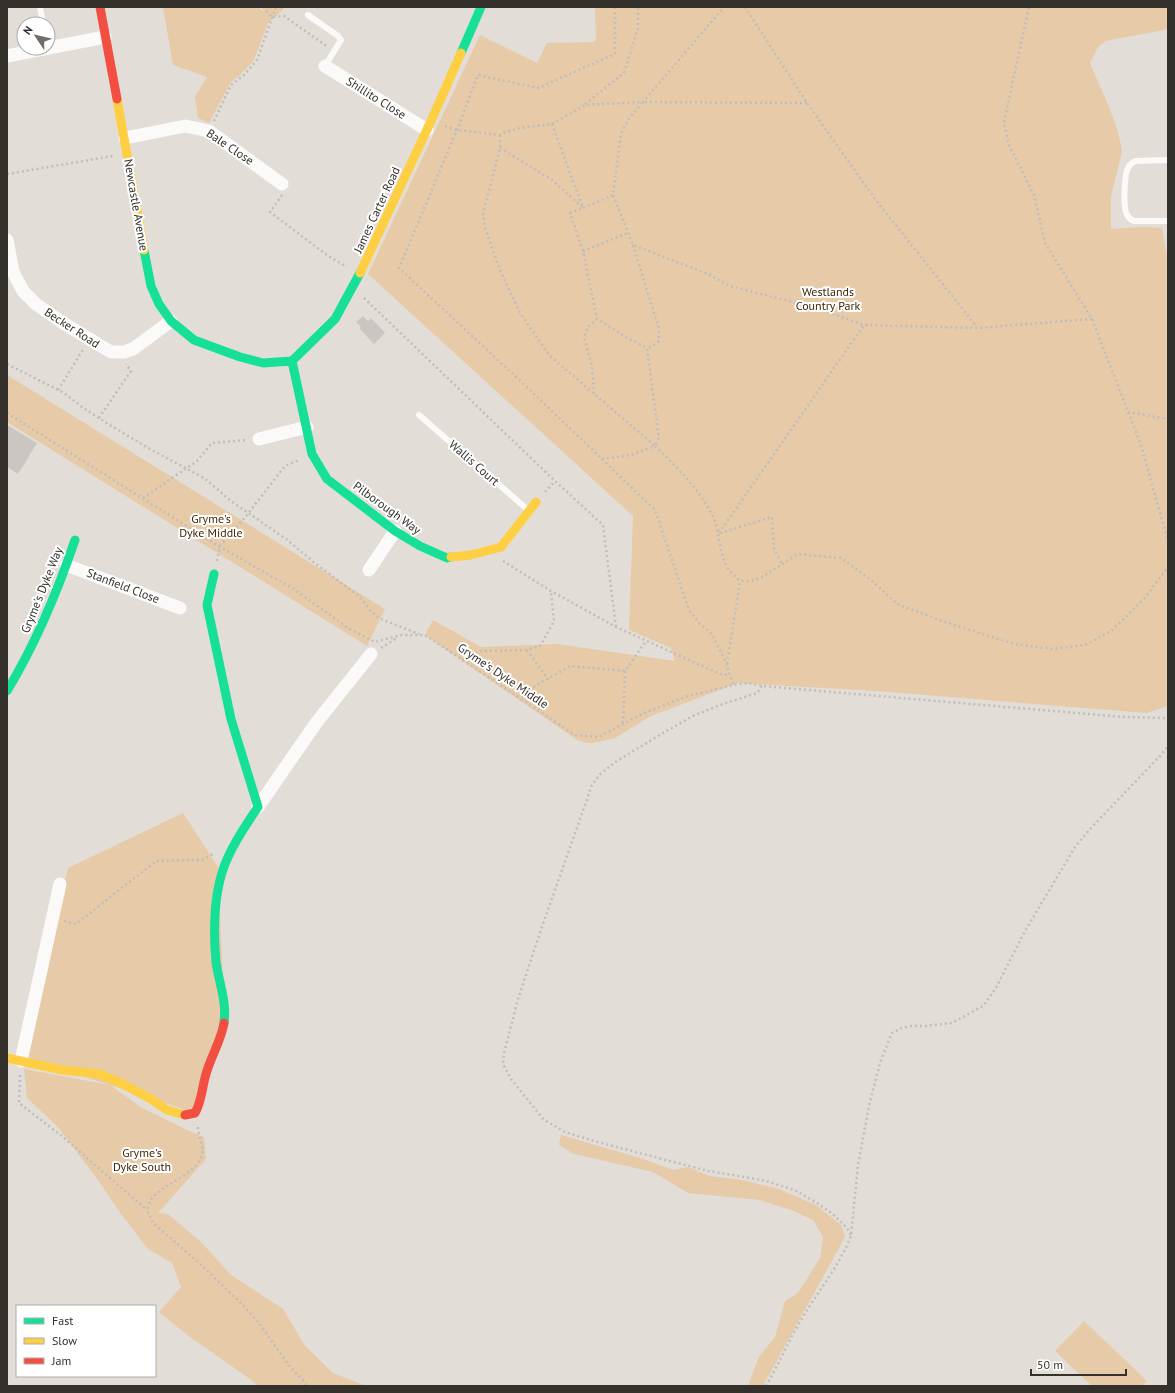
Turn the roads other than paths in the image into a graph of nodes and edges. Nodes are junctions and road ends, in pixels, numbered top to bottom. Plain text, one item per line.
1 (100, 7) edge
2 (475, 9) edge
3 (308, 15) dead end
4 (105, 37) junction
5 (56, 46) edge
6 (325, 66) joint
7 (429, 126) junction
8 (125, 138) junction
9 (1168, 160) edge
10 (282, 184) road end
11 (1168, 220) edge
12 (7, 240) edge
13 (171, 321) junction
14 (292, 361) junction
15 (419, 415) dead end
16 (307, 427) junction
17 (259, 439) road end
18 (536, 502) dead end
19 (529, 511) junction
20 (395, 531) junction
21 (75, 540) dead end
22 (66, 565) junction
23 (369, 570) dead end
24 (214, 574) dead end
25 (180, 608) dead end
26 (371, 654) road end
27 (7, 691) edge
28 (258, 807) junction
29 (60, 884) dead end
30 (7, 1058) edge
31 (21, 1061) junction

1 - 4 street, Newcastle Avenue
2 - 7 street, James Carter Road
3 - 6 lane
4 - 5 street
4 - 8 street, Newcastle Avenue
6 - 7 street, Shillito Close
7 - 14 street, James Carter Road
8 - 10 street, Bale Close
8 - 13 street, Newcastle Avenue
9 - 11 lane
12 - 13 street, Becker Road
13 - 14 street, Newcastle Avenue
14 - 16 street, Pilborough Way
15 - 19 lane, Wallis Court
16 - 17 street
16 - 20 street, Pilborough Way
18 - 19 street, Pilborough Way
19 - 20 street, Pilborough Way
20 - 23 street
21 - 22 street, Gryme's Dyke Way
22 - 25 street, Stanfield Close
22 - 27 street, Gryme's Dyke Way
24 - 28 street
26 - 28 street
28 - 31 street
29 - 31 street
30 - 31 street

